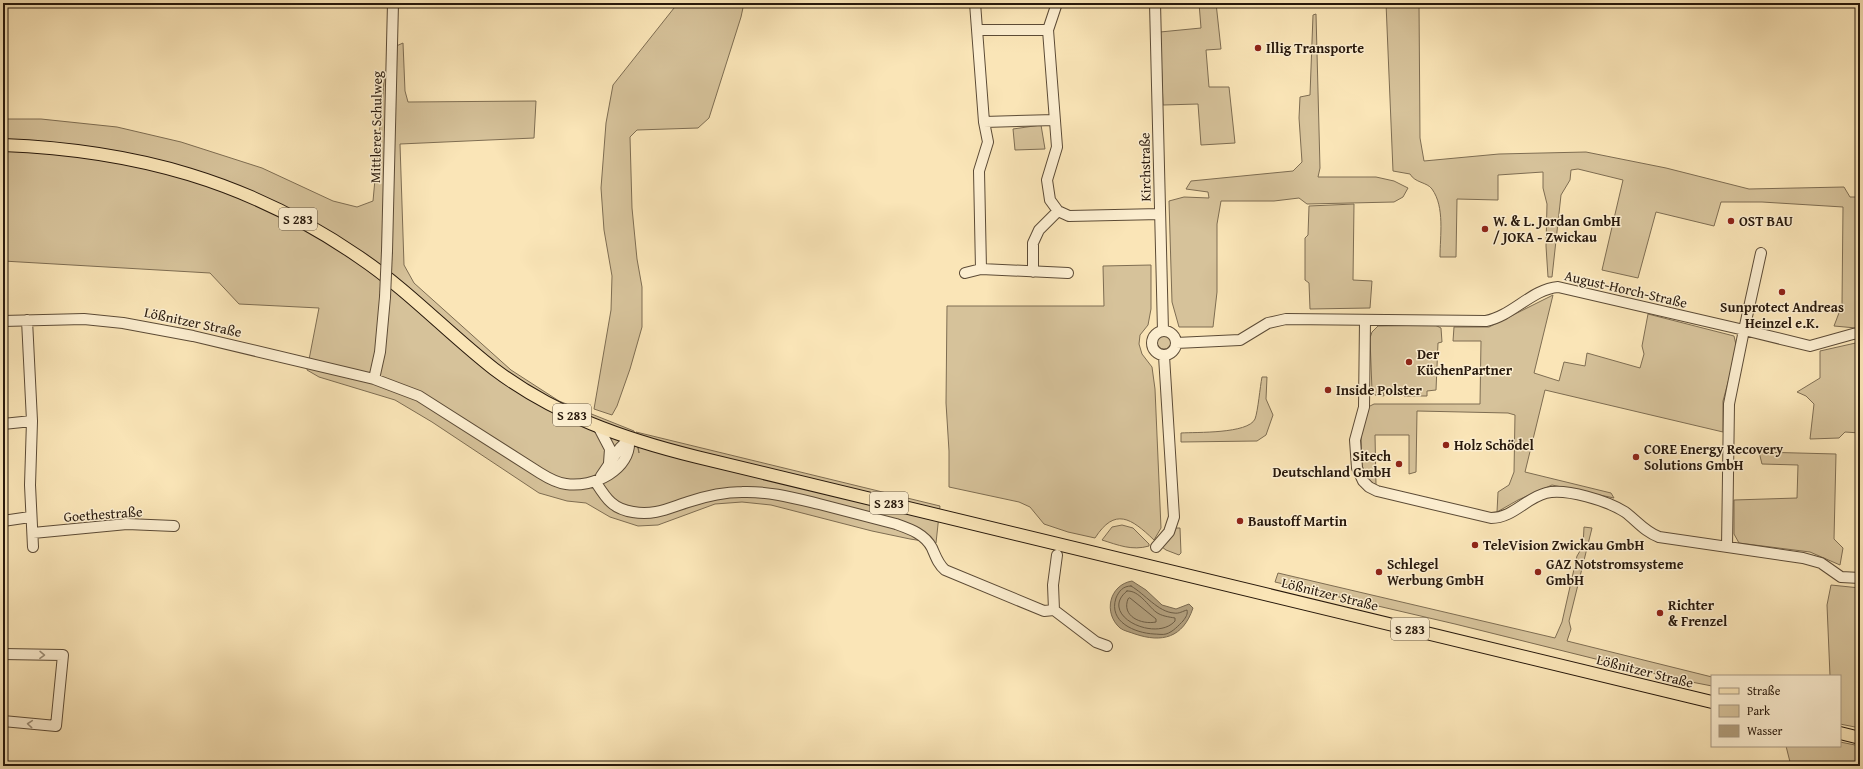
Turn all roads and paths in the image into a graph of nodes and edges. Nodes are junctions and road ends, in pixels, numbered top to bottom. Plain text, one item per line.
1 (393, 3) edge
2 (975, 3) edge
3 (1057, 3) edge
4 (1154, 3) edge
5 (977, 30) junction
6 (1048, 30) junction
7 (1055, 120) junction
8 (984, 122) junction
9 (3, 146) edge
10 (1058, 211) junction
11 (1160, 214) junction
12 (1761, 253) dead end
13 (981, 269) junction
14 (1033, 272) junction
15 (965, 273) dead end
16 (1068, 273) dead end
17 (27, 320) junction
18 (1365, 320) junction
19 (3, 321) edge
20 (1744, 330) junction
21 (1163, 331) junction
22 (1860, 333) edge
23 (1176, 343) junction
24 (1164, 356) junction
25 (374, 379) junction
26 (32, 421) junction
27 (3, 424) edge
28 (599, 428) junction
29 (629, 439) junction
30 (648, 445) junction
31 (626, 456) junction
32 (609, 466) junction
33 (595, 481) junction
34 (30, 517) junction
35 (3, 521) edge
36 (174, 526) dead end
37 (33, 533) junction
38 (33, 547) dead end
39 (1156, 547) dead end
40 (1727, 547) junction
41 (1057, 555) dead end
42 (1860, 578) edge
43 (1054, 610) junction
44 (1107, 646) dead end
45 (3, 654) edge
46 (1711, 702) edge
47 (3, 721) edge
48 (1841, 733) edge
49 (1860, 738) edge

1 - 25 street, Mittlerer Schulweg, bridge
2 - 5 street
3 - 6 street
4 - 11 street, Kirchstraße
5 - 6 street
5 - 8 street
6 - 7 street
7 - 8 street
7 - 10 street
8 - 13 street
9 - 28 main road, S 283
10 - 11 street
10 - 14 street
11 - 21 street, Kirchstraße
12 - 20 street
13 - 14 street
13 - 15 street
14 - 16 street
17 - 19 street, Lößnitzer Straße
17 - 25 street, Lößnitzer Straße
17 - 26 street
18 - 20 street, August-Horch-Straße
18 - 23 street, August-Horch-Straße
18 - 40 street
20 - 22 street, August-Horch-Straße
20 - 40 street
21 - 23 street
21 - 24 street
23 - 24 street
24 - 39 street
25 - 33 street, Lößnitzer Straße
26 - 27 street
26 - 34 street
28 - 29 main road, S 283
28 - 32 street
29 - 30 main road, S 283
29 - 31 street
29 - 32 street
30 - 31 street
30 - 46 main road, Lößnitzer Straße / S 283
31 - 33 street, Lößnitzer Straße
32 - 33 street
33 - 43 street
34 - 35 street
34 - 37 street
36 - 37 street, Goethestraße
37 - 38 street
40 - 42 street
41 - 43 street
43 - 44 street
45 -> 47 street
48 - 49 main road

